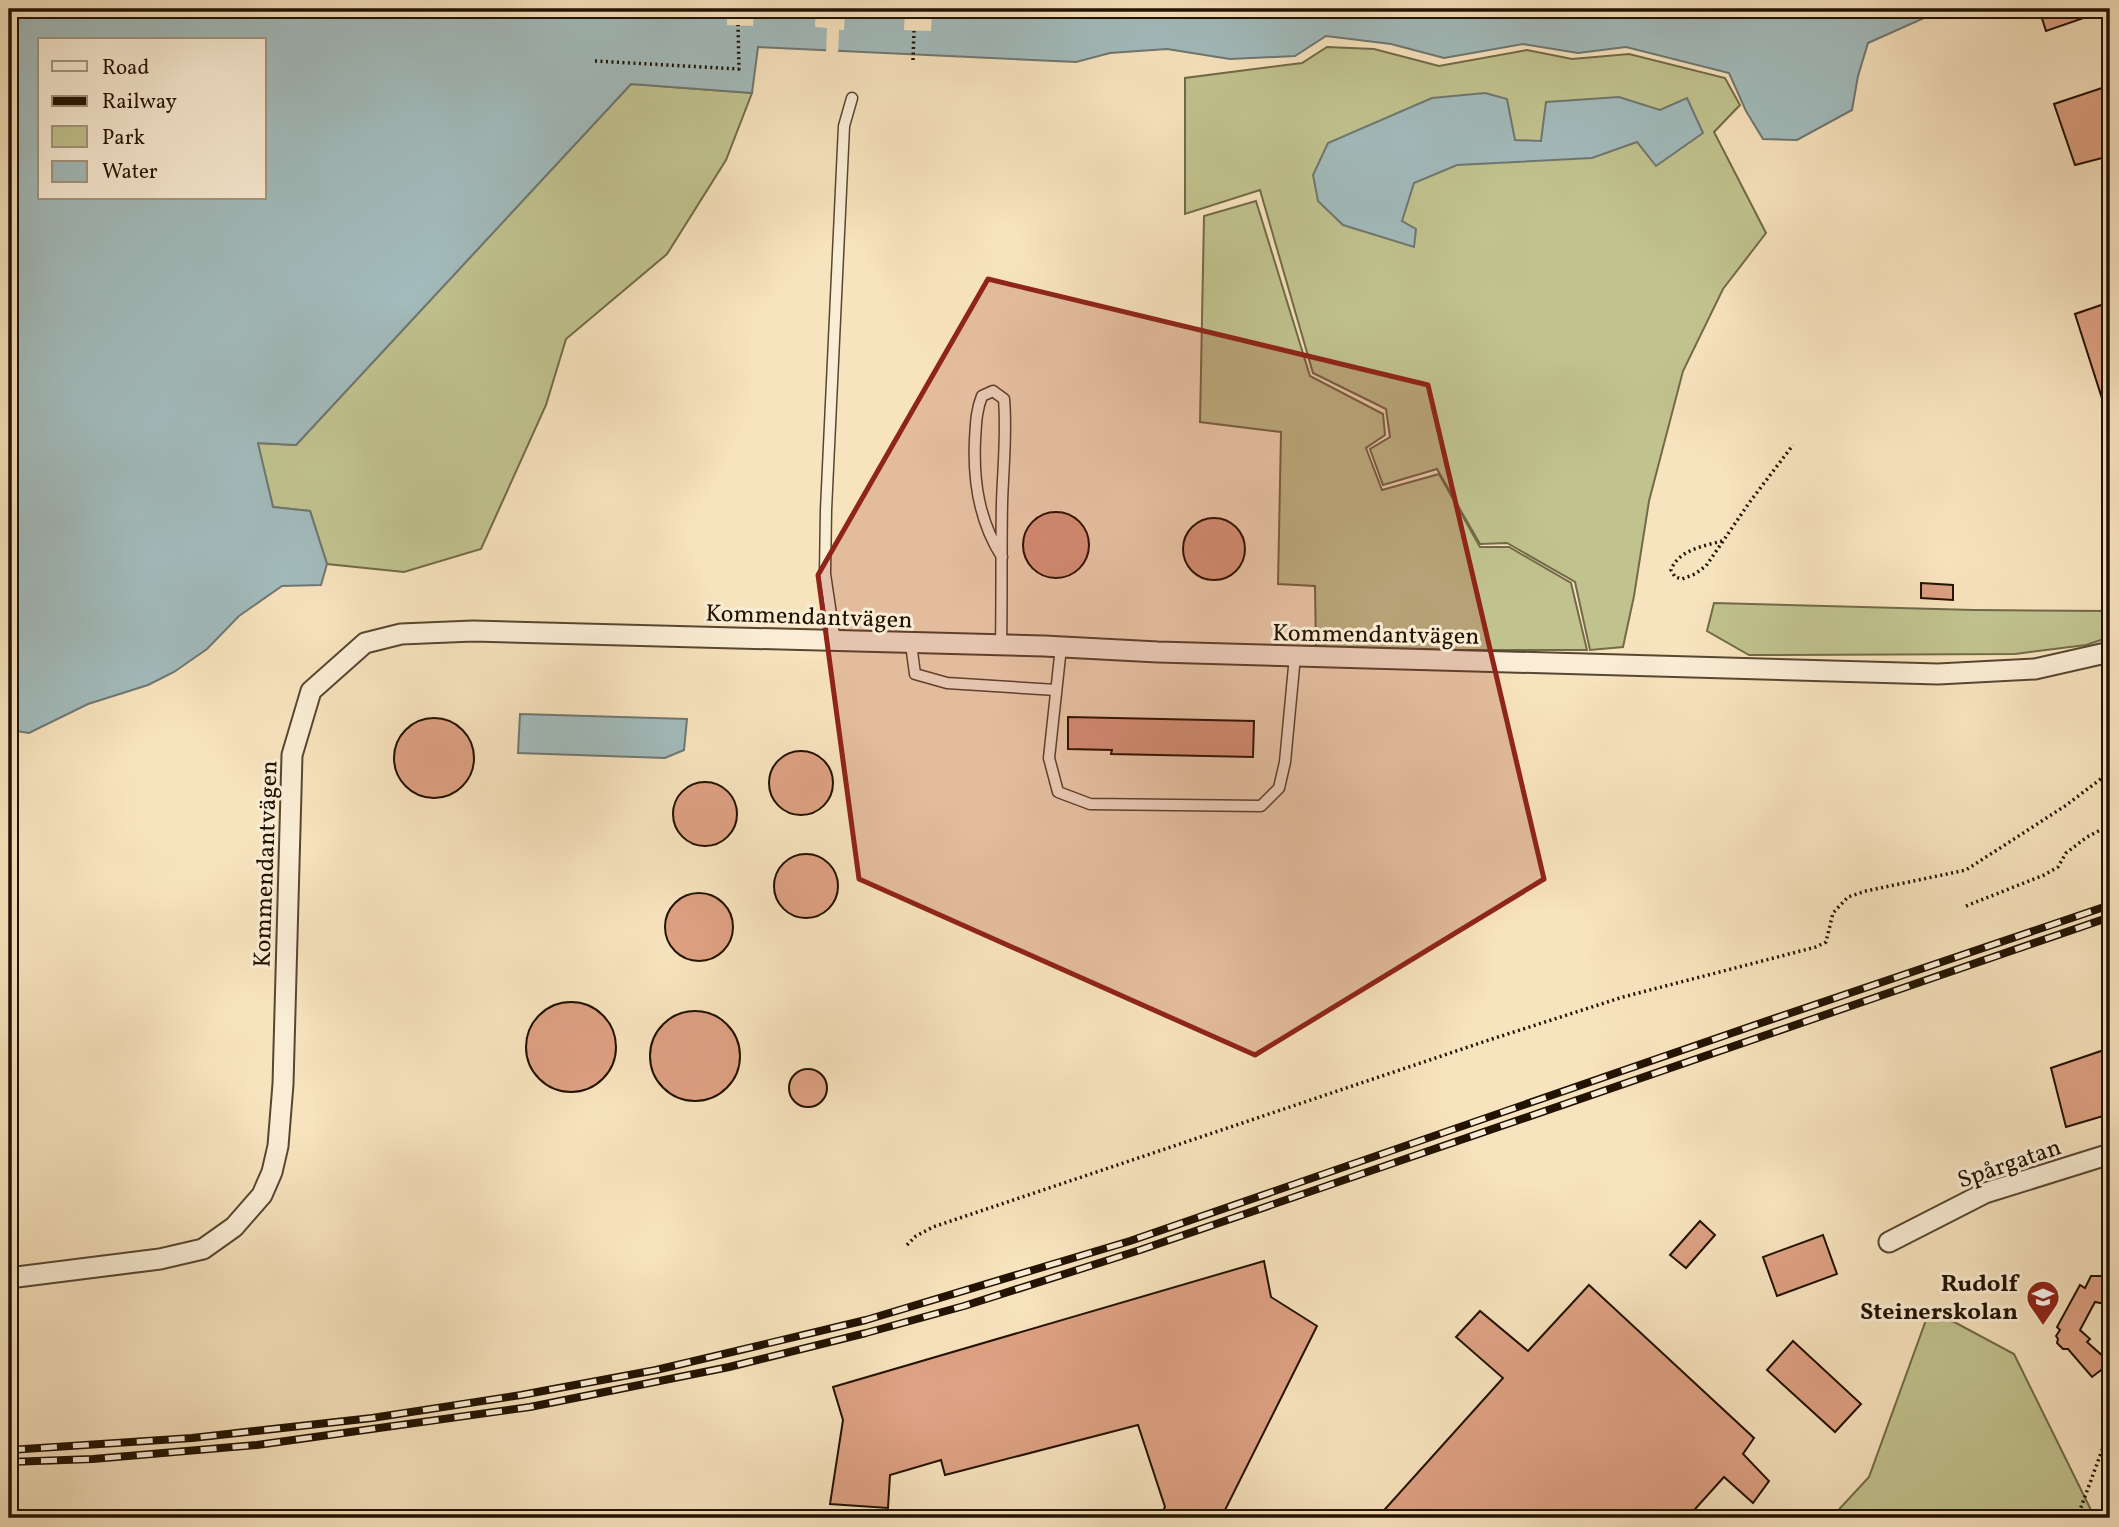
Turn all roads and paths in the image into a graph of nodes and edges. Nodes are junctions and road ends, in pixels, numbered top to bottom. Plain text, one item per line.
1 (811, 9) edge
2 (816, 9) edge
3 (875, 9) edge
4 (905, 12) dead end
5 (738, 25) dead end
6 (914, 31) dead end
7 (913, 60) dead end
8 (594, 61) dead end
9 (852, 98) dead end
10 (1793, 445) dead end
11 (1722, 541) junction
12 (1002, 557) junction
13 (835, 642) junction
14 (911, 644) junction
15 (1001, 645) junction
16 (1061, 647) junction
17 (2110, 652) edge
18 (1295, 656) junction
19 (1056, 690) junction
20 (2110, 772) edge
21 (2110, 825) edge
22 (1965, 906) dead end
23 (2110, 1154) edge
24 (1889, 1242) dead end
25 (907, 1245) dead end
26 (9, 1278) edge
27 (2110, 1421) edge
28 (695, 1518) edge
29 (837, 1518) edge
30 (2077, 1518) edge

1 - 2 path
3 - 4 path
5 - 8 path
6 - 7 path
9 - 13 lane
10 - 11 path
11 - 11 path
12 - 12 lane
12 - 15 lane
13 - 14 street, Kommendantvägen
13 - 26 street, Kommendantvägen
14 - 15 street, Kommendantvägen
14 - 19 lane
15 - 16 street, Kommendantvägen
16 - 18 street, Kommendantvägen
16 - 19 lane
17 - 18 street, Kommendantvägen
18 - 19 lane
20 - 25 path
21 - 22 path
23 - 24 street, Spårgatan
27 - 30 path
28 - 29 path

